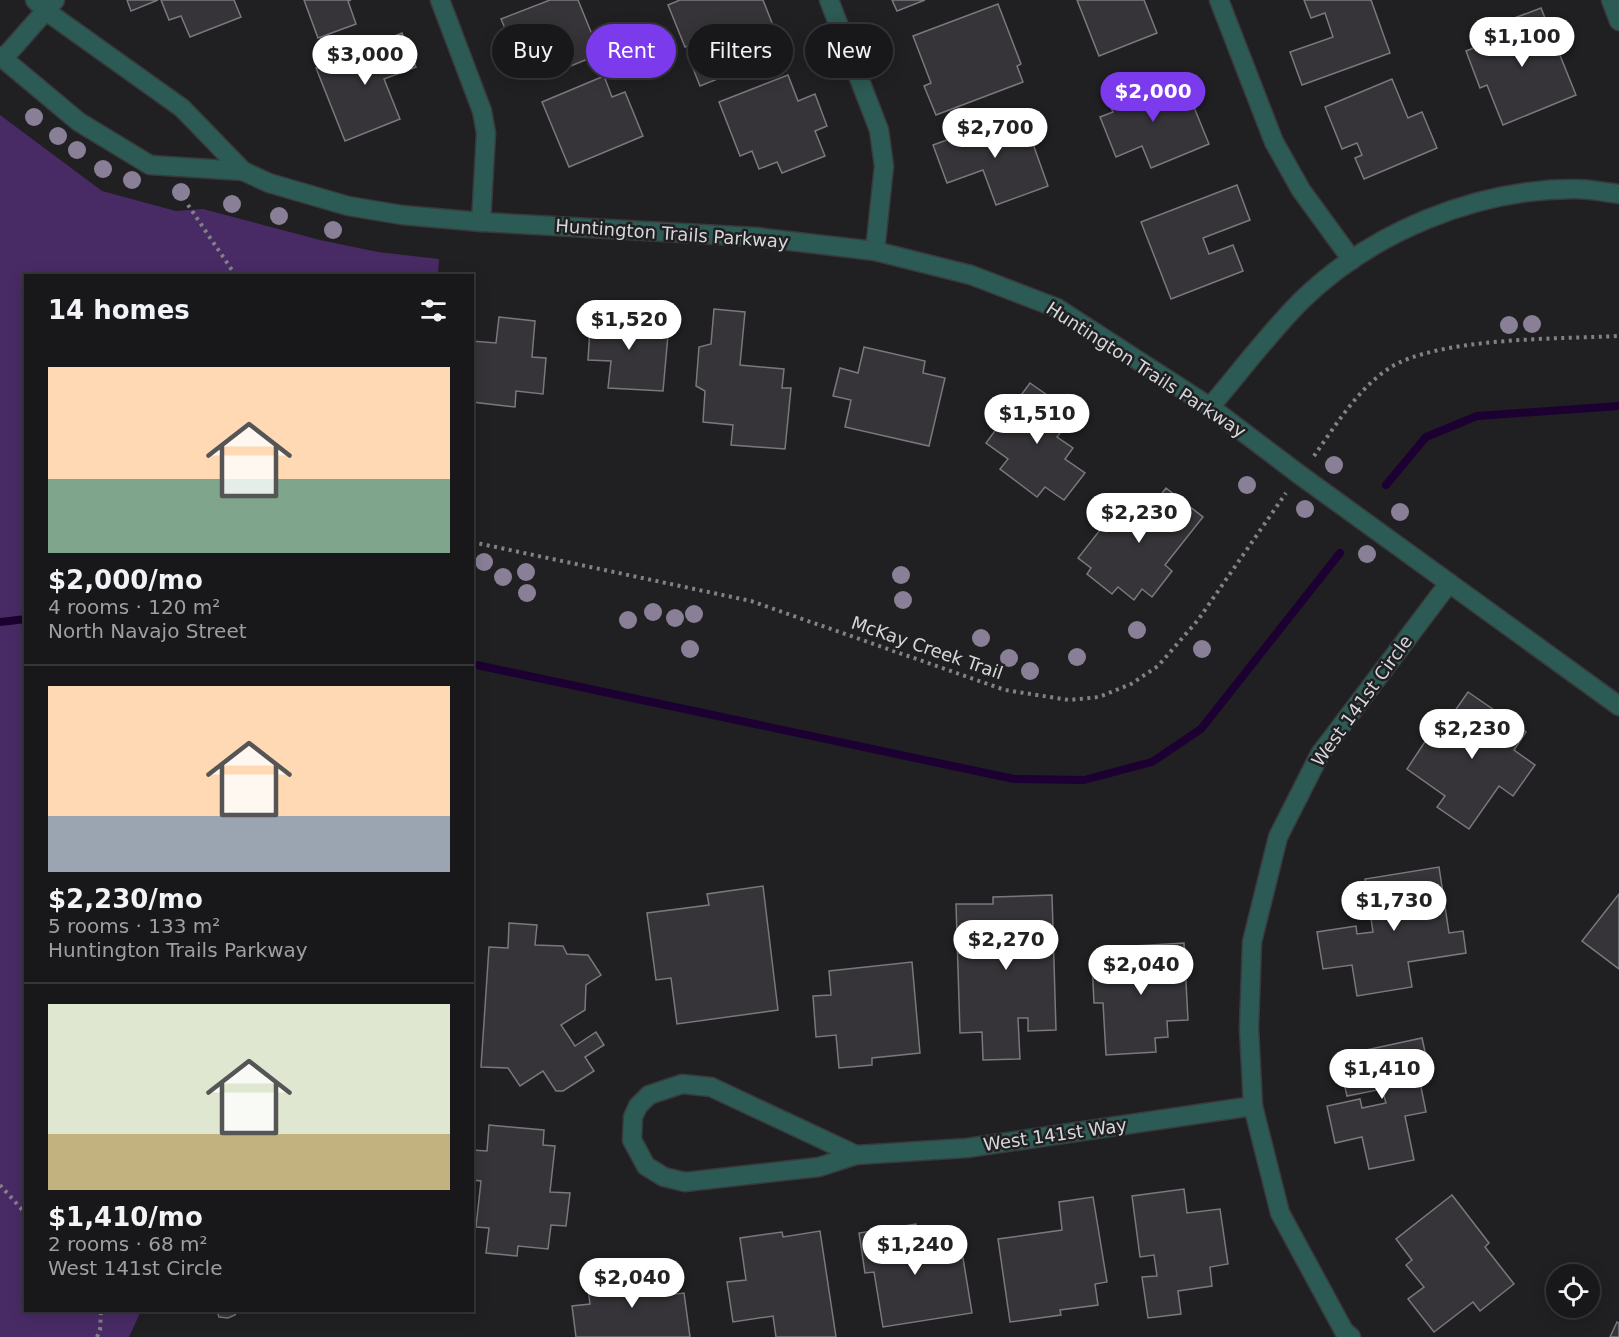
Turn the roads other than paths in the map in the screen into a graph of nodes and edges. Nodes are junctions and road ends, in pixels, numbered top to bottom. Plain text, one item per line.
1 (440, 0) edge
2 (829, 0) edge
3 (1219, 0) edge
4 (1611, 0) edge
5 (45, 4) edge
6 (1619, 21) edge
7 (2, 57) edge
8 (243, 171) junction
9 (1619, 194) edge
10 (481, 222) junction
11 (875, 250) junction
12 (1352, 261) junction
13 (1210, 407) junction
14 (1449, 583) junction
15 (1619, 706) edge
16 (1253, 1106) junction
17 (856, 1155) junction
18 (1351, 1337) edge

1 - 10 street
2 - 11 street
3 - 12 street
4 - 6 street
5 - 7 street
5 - 8 street, Huntington Trails Parkway
7 - 8 street, Huntington Trails Parkway
8 - 10 street, Huntington Trails Parkway
9 - 12 street
10 - 11 street, Huntington Trails Parkway
11 - 13 street, Huntington Trails Parkway
12 - 13 street
13 - 14 street, Huntington Trails Parkway
14 - 15 street, Huntington Trails Parkway
14 - 16 street, West 141st Circle
16 - 17 street, West 141st Way
16 - 18 street, West 141st Circle
17 - 17 street, West 141st Way

